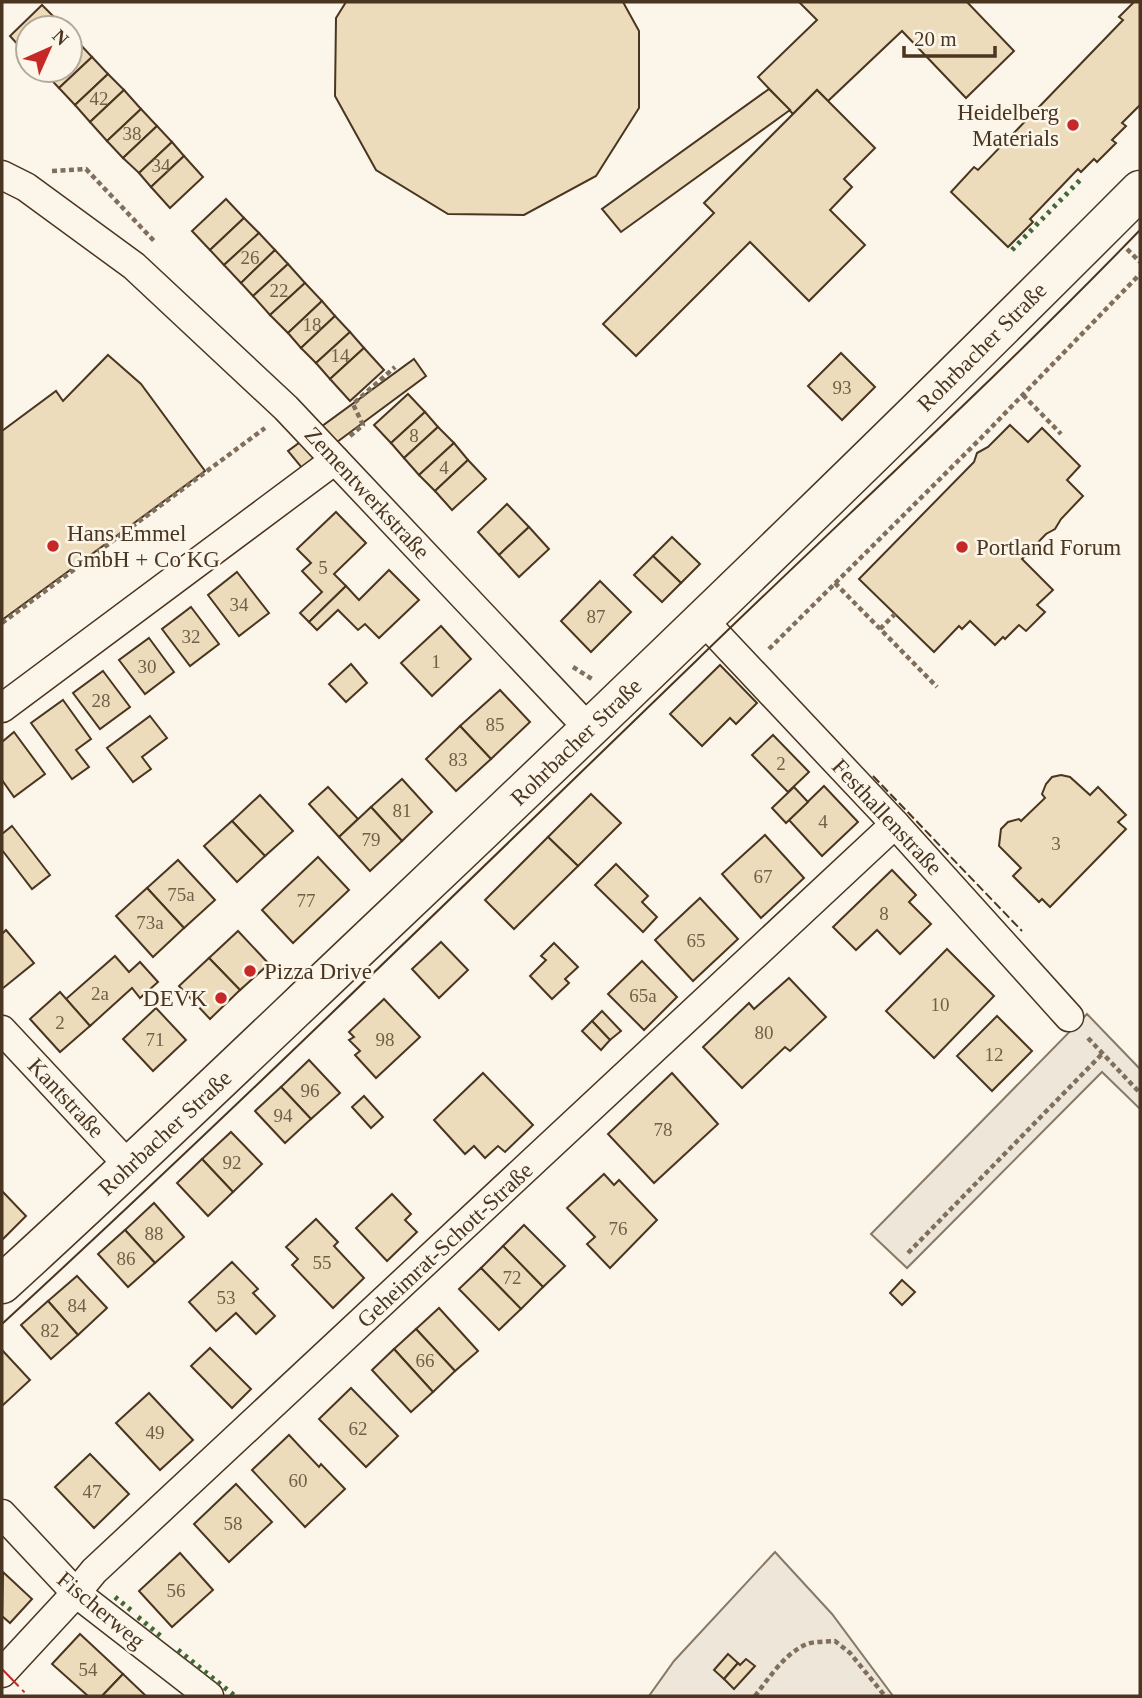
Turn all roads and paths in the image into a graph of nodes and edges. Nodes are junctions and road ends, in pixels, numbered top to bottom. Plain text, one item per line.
1 (2, 175) edge
2 (1140, 190) edge
3 (1140, 274) edge
4 (395, 367) dead end
5 (1023, 395) junction
6 (286, 408) junction
7 (1061, 434) dead end
8 (340, 451) junction
9 (835, 583) junction
10 (895, 614) dead end
11 (703, 620) junction
12 (2, 623) edge
13 (880, 629) junction
14 (748, 669) junction
15 (937, 687) dead end
16 (2, 708) edge
17 (590, 730) junction
18 (895, 824) junction
19 (1069, 1017) joint
20 (2, 1030) edge
21 (1103, 1053) junction
22 (1140, 1093) edge
23 (130, 1167) junction
24 (908, 1253) dead end
25 (2, 1284) edge
26 (2, 1514) edge
27 (76, 1593) junction
28 (2, 1673) edge
29 (209, 1696) edge
30 (755, 1696) edge
31 (885, 1696) edge

1 - 6 street, Zementwerkstraße
2 - 11 main road, Rohrbacher Straße
3 - 5 path
4 - 8 path
5 - 7 path
5 - 9 path
6 - 8 street, Zementwerkstraße
6 - 12 path
8 - 16 street
8 - 17 street, Zementwerkstraße
9 - 13 path
9 - 14 path
10 - 13 path
11 - 14 street, Festhallenstraße
11 - 17 main road, Rohrbacher Straße
13 - 15 path
14 - 18 street, Festhallenstraße
17 - 23 main road, Rohrbacher Straße
18 - 19 street, Festhallenstraße
18 - 27 street, Geheimrat-Schott-Straße
19 - 21 path
20 - 23 street, Kantstraße
21 - 22 path
21 - 24 path
23 - 25 main road, Rohrbacher Straße
26 - 27 street, Fischerweg
27 - 28 street, Geheimrat-Schott-Straße
27 - 29 street, Fischerweg
30 - 31 path

